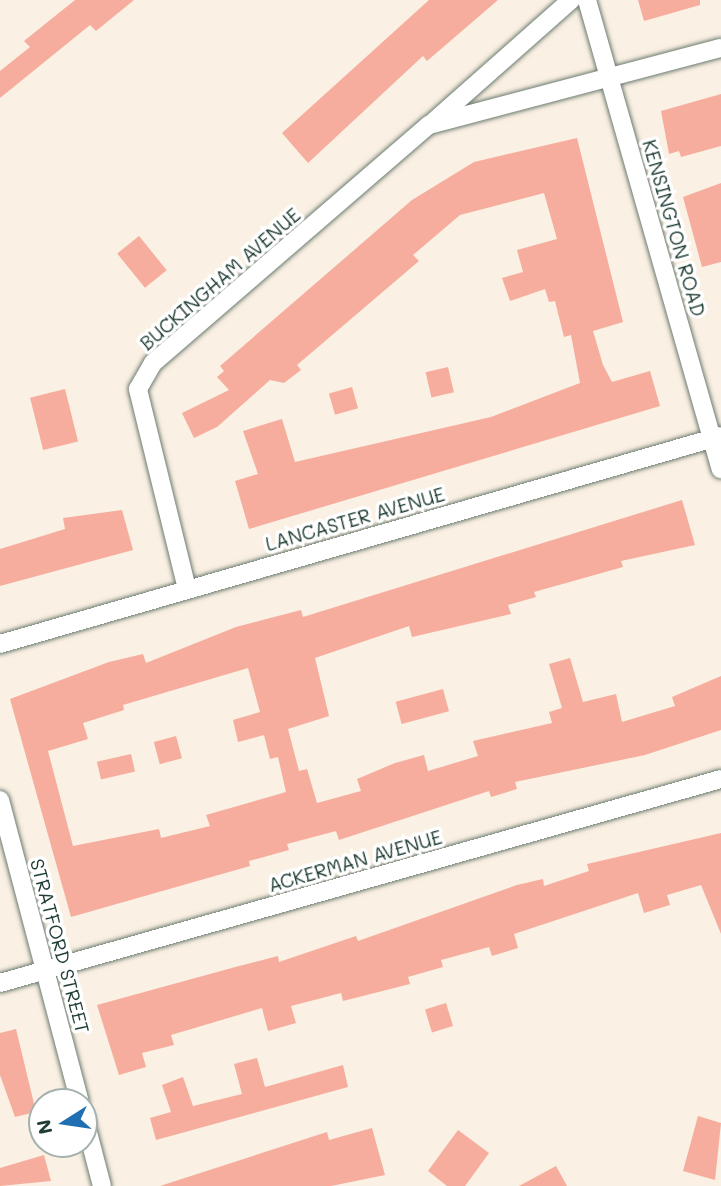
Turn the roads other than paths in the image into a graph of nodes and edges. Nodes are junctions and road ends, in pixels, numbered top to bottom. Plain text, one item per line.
1 (571, 0) edge
2 (587, 0) edge
3 (721, 48) edge
4 (610, 80) junction
5 (429, 125) junction
6 (717, 437) edge
7 (721, 469) edge
8 (187, 589) junction
9 (0, 643) edge
10 (721, 779) edge
11 (0, 800) edge
12 (46, 970) junction
13 (0, 983) edge
14 (76, 1088) edge
15 (95, 1158) edge
16 (102, 1186) edge

1 - 5 street, BUCKINGHAM AVENUE
2 - 4 street, KENSINGTON ROAD
3 - 4 street, BUCKINGHAM AVENUE
4 - 5 street, BUCKINGHAM AVENUE
4 - 6 street, KENSINGTON ROAD
5 - 8 street, BUCKINGHAM AVENUE
6 - 7 street, KENSINGTON ROAD
6 - 8 street, LANCASTER AVENUE
8 - 9 street, LANCASTER AVENUE
10 - 12 street, ACKERMAN AVENUE
11 - 12 street, STRATFORD STREET
12 - 13 street, ACKERMAN AVENUE
12 - 14 street, STRATFORD STREET
15 - 16 street

